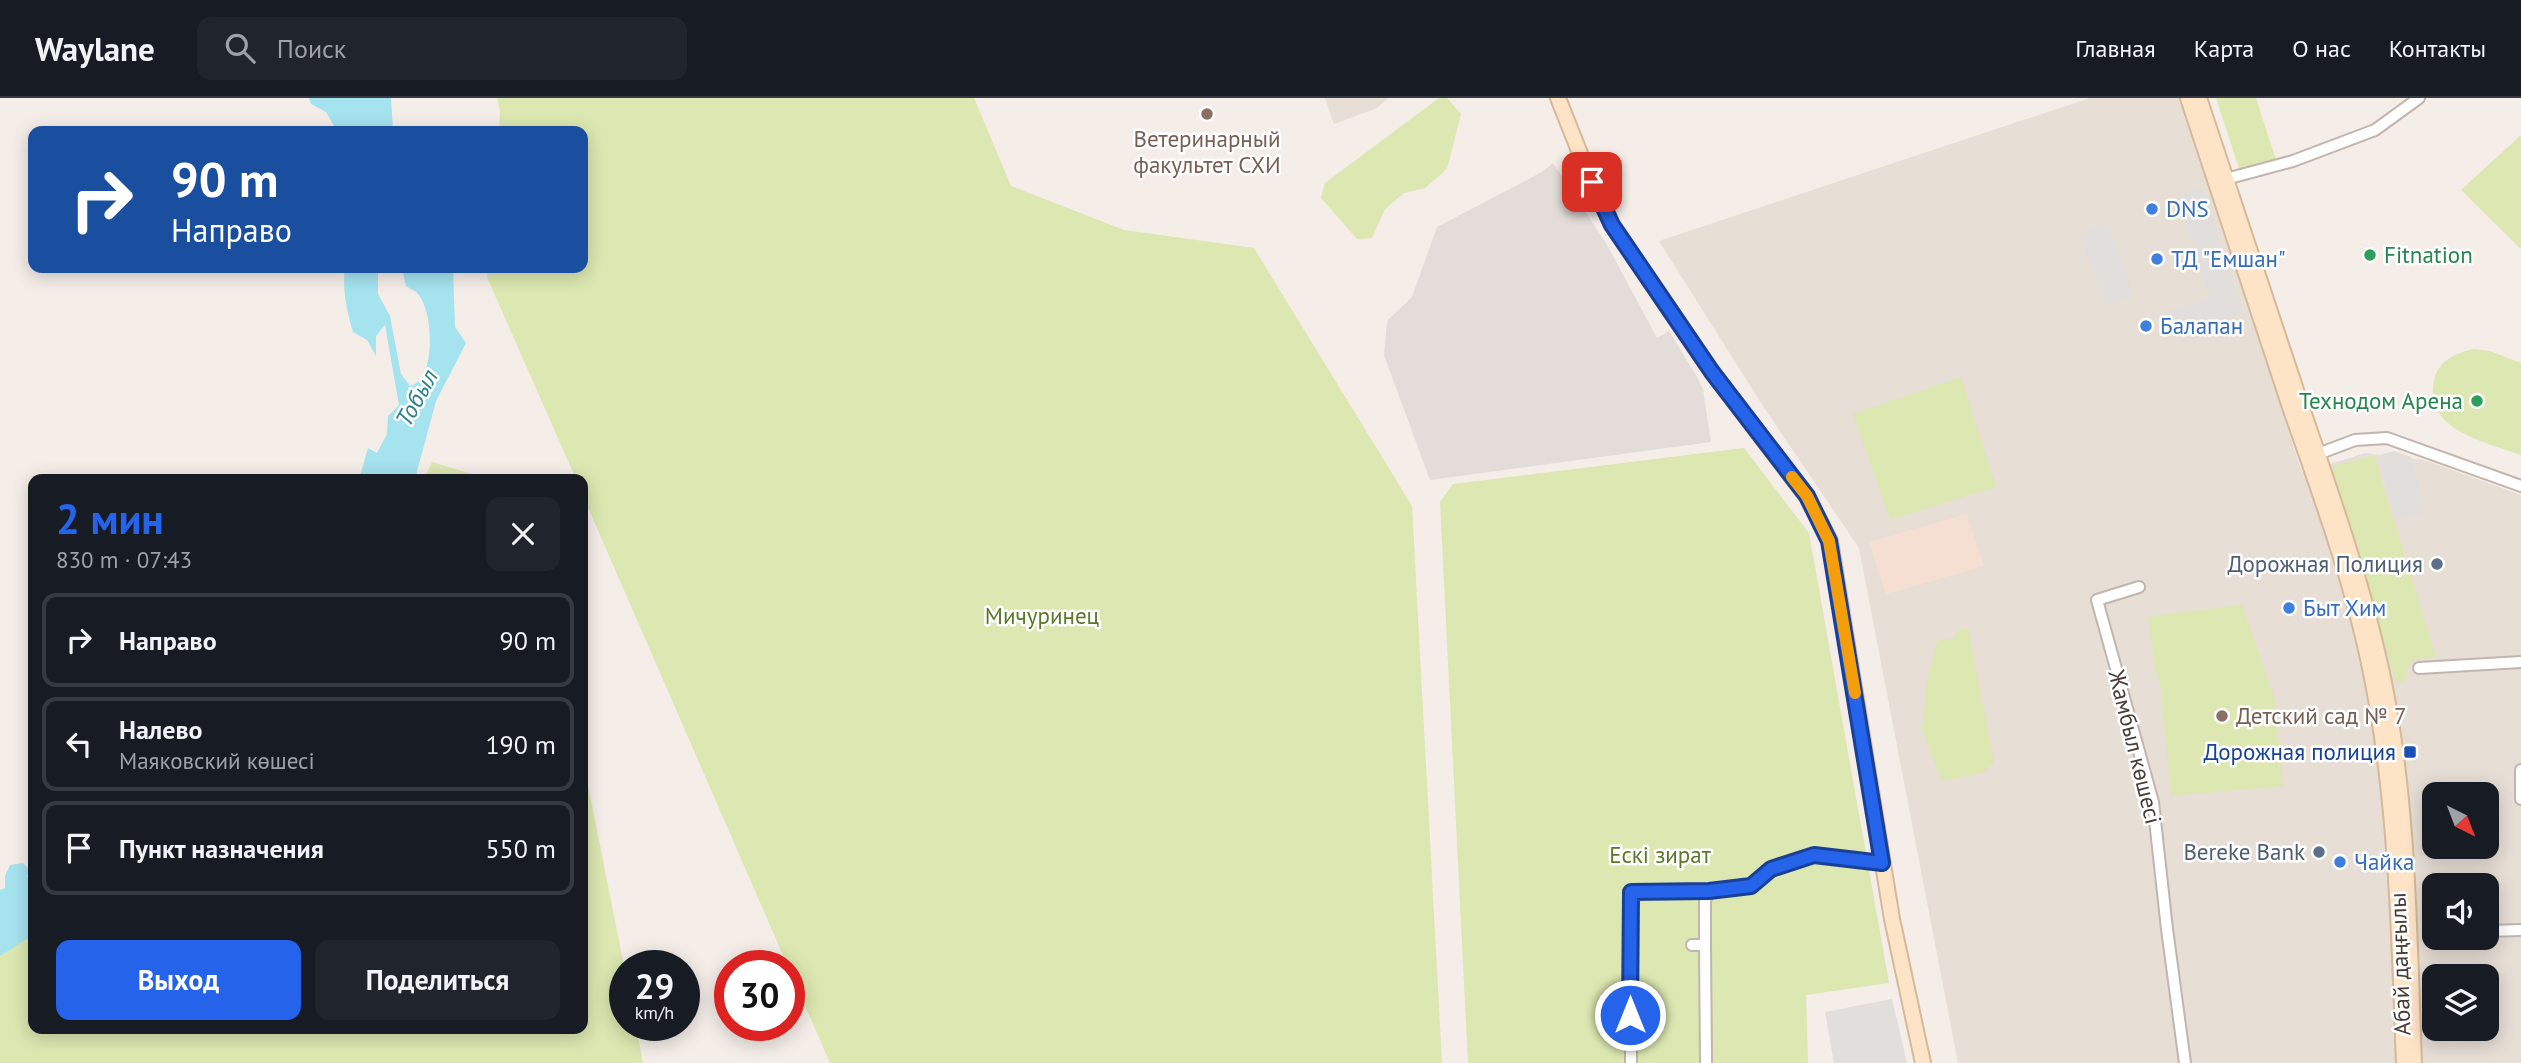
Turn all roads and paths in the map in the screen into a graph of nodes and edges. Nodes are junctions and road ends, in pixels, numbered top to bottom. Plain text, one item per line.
1 (1558, 98) edge
2 (2188, 98) edge
3 (2199, 98) edge
4 (2419, 98) edge
5 (2220, 178) junction
6 (2314, 458) junction
7 (2521, 486) edge
8 (2139, 587) dead end
9 (2521, 662) edge
10 (2419, 668) dead end
11 (2521, 770) edge
12 (2521, 799) edge
13 (1882, 863) junction
14 (1709, 891) junction
15 (2521, 930) edge
16 (2499, 931) edge
17 (1692, 945) dead end
18 (1705, 945) junction
19 (1630, 1063) edge
20 (1706, 1063) edge
21 (1923, 1063) edge
22 (2185, 1063) edge
23 (2404, 1063) edge
24 (2414, 1063) edge

1 - 13 main road
2 - 5 main road, Абай даңғылы
3 - 5 main road, Абай даңғылы
4 - 5 street
5 - 6 main road, Абай даңғылы
6 - 7 street
6 - 23 main road, Абай даңғылы
6 - 24 main road, Абай даңғылы
8 - 22 street, Жамбыл көшесі
9 - 10 street
11 - 12 street
13 - 14 street
13 - 21 main road
14 - 18 street
14 - 19 street
15 - 16 street
17 - 18 street
18 - 20 street

